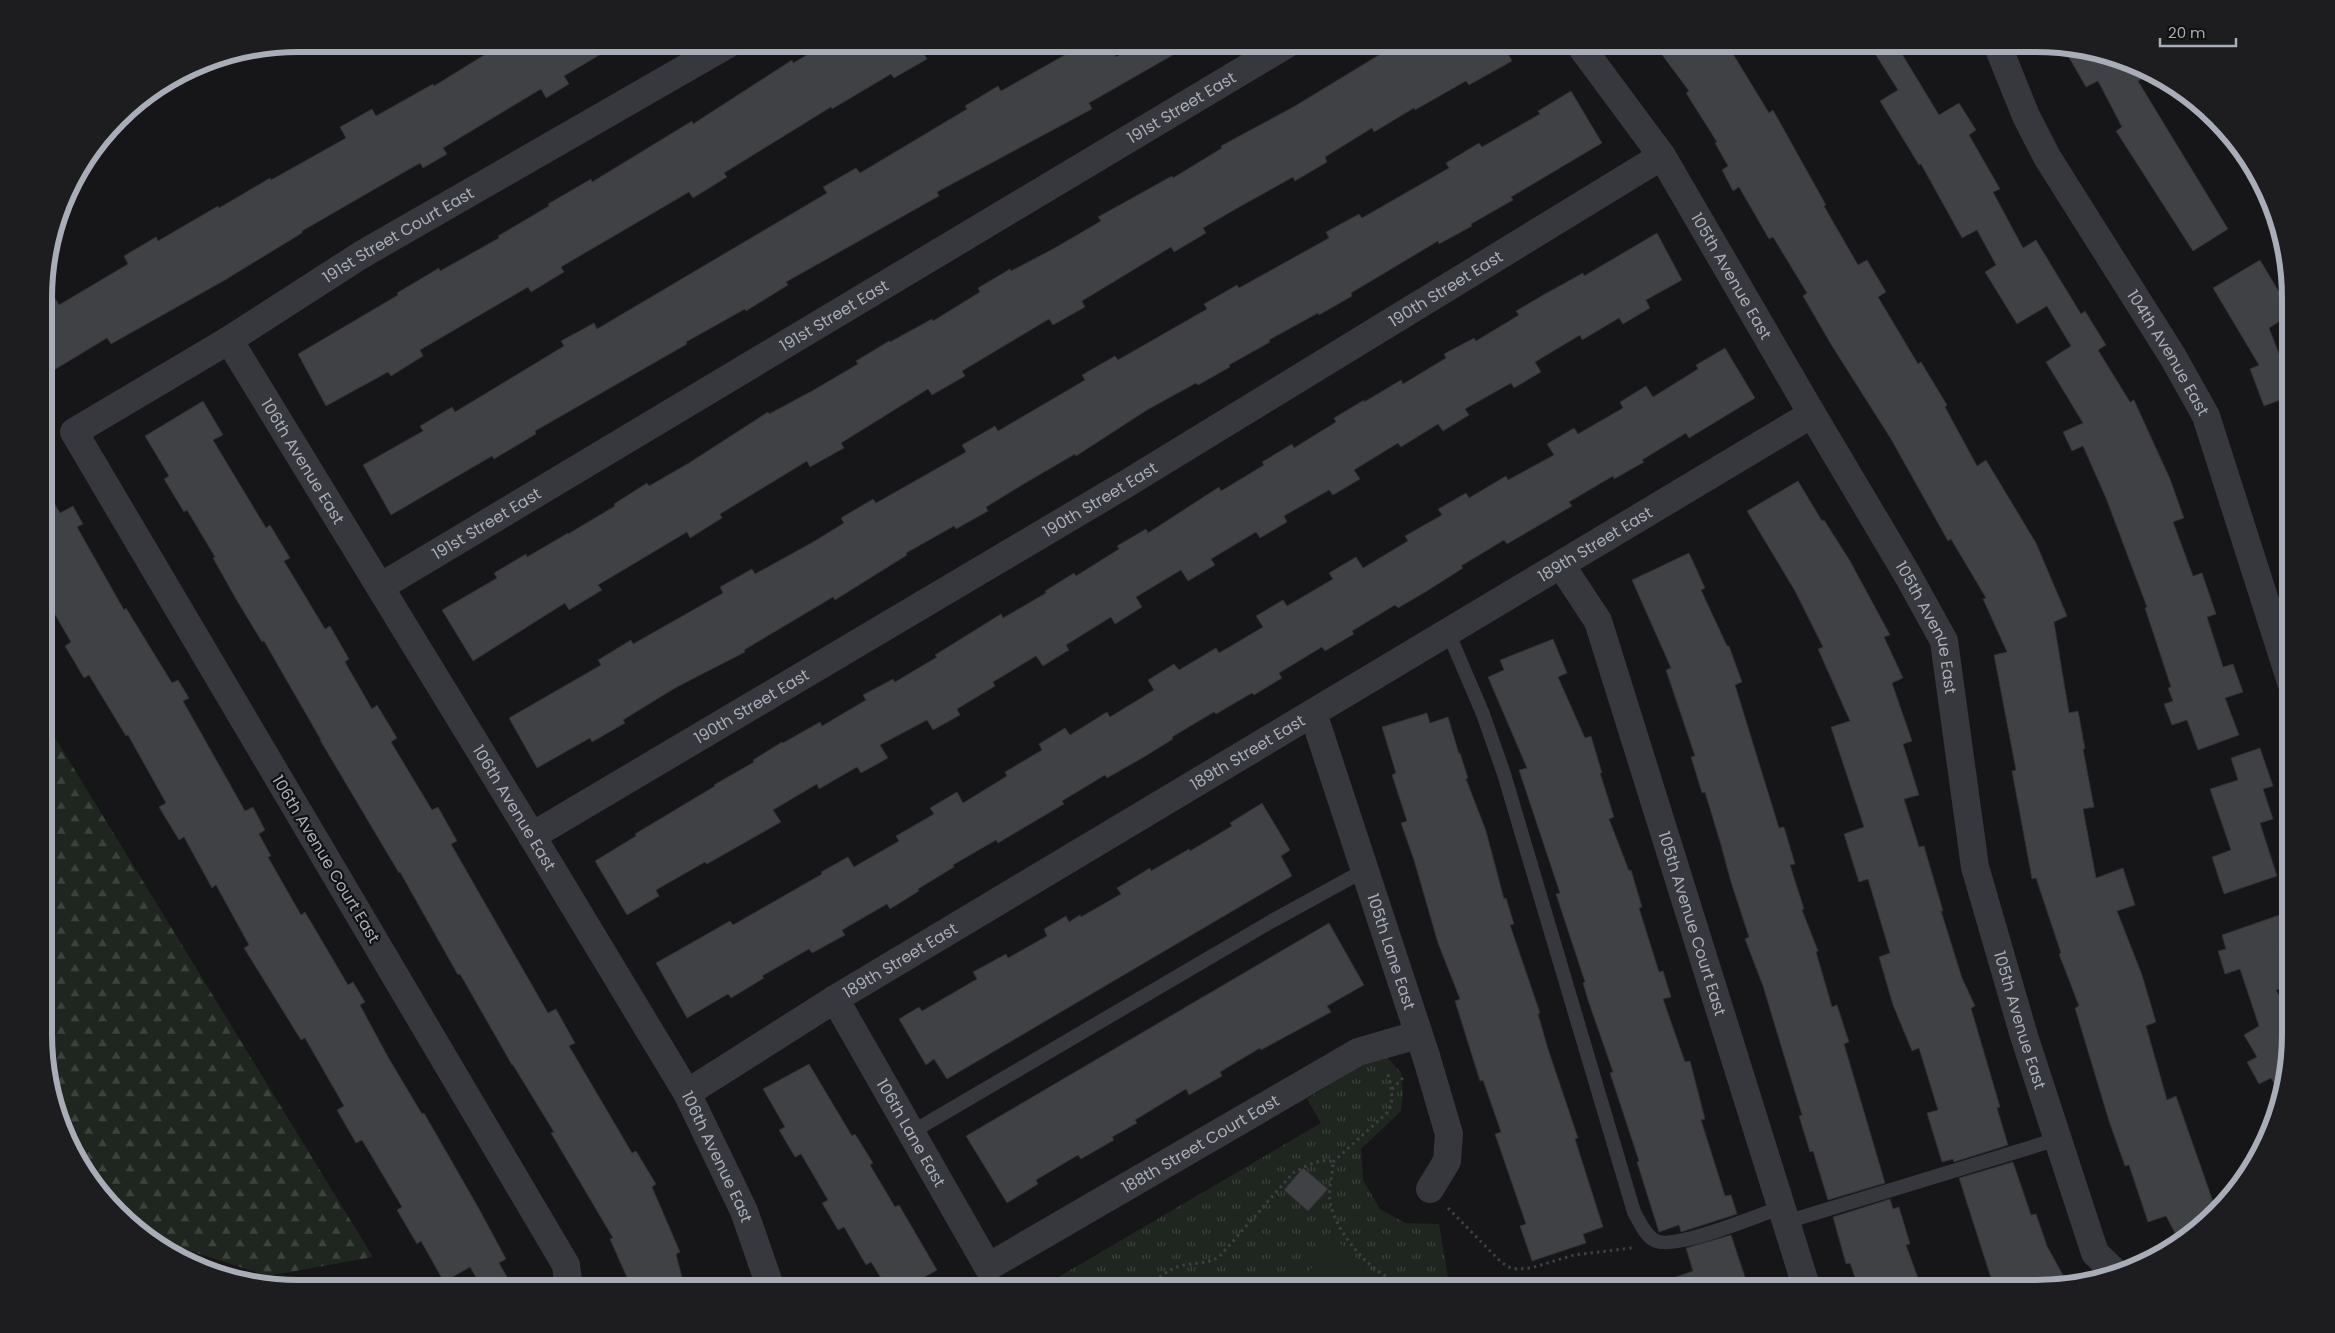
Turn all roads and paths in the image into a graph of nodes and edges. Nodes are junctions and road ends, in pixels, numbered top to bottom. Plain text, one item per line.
1 (714, 52) edge
2 (1274, 52) edge
3 (1585, 52) edge
4 (2000, 52) edge
5 (1662, 156) junction
6 (229, 340) junction
7 (1812, 414) junction
8 (74, 432) joint
9 (1561, 565) junction
10 (380, 587) junction
11 (1448, 632) junction
12 (2282, 654) edge
13 (1313, 713) junction
14 (532, 836) junction
15 (1365, 870) junction
16 (835, 999) junction
17 (1417, 1035) junction
18 (1382, 1046) junction
19 (687, 1094) junction
20 (912, 1132) junction
21 (2058, 1138) junction
22 (1333, 1162) junction
23 (1430, 1189) joint
24 (1784, 1214) junction
25 (1668, 1244) junction
26 (988, 1267) joint
27 (2112, 1268) edge
28 (568, 1280) edge
29 (768, 1280) edge
30 (1154, 1280) edge
31 (1394, 1280) edge
32 (1805, 1280) edge

1 - 6 street, 191st Street Court East
2 - 10 street, 191st Street East
3 - 5 street, 105th Avenue East
4 - 12 street, 104th Avenue East
5 - 7 street, 105th Avenue East
5 - 14 street, 190th Street East
6 - 8 street, 191st Street Court East
6 - 10 street, 106th Avenue East
7 - 9 street, 189th Street East
7 - 21 street, 105th Avenue East
8 - 28 street, 106th Avenue Court East
9 - 11 street, 189th Street East
9 - 24 street, 105th Avenue Court East
10 - 14 street, 106th Avenue East
11 - 13 street, 189th Street East
11 - 25 lane
13 - 15 street, 105th Lane East
13 - 16 street, 189th Street East
14 - 19 street, 106th Avenue East
15 - 17 street, 105th Lane East
15 - 20 lane
16 - 19 street, 189th Street East
16 - 20 street, 106th Lane East
17 - 18 street, 188th Street Court East
17 - 23 street, 105th Lane East
18 - 22 path
18 - 26 street, 188th Street Court East
19 - 29 street, 106th Avenue East
20 - 26 street, 106th Lane East
21 - 24 lane
21 - 27 street, 105th Avenue East
22 - 30 path
22 - 31 path
23 - 25 path
24 - 25 lane
24 - 32 street, 105th Avenue Court East

